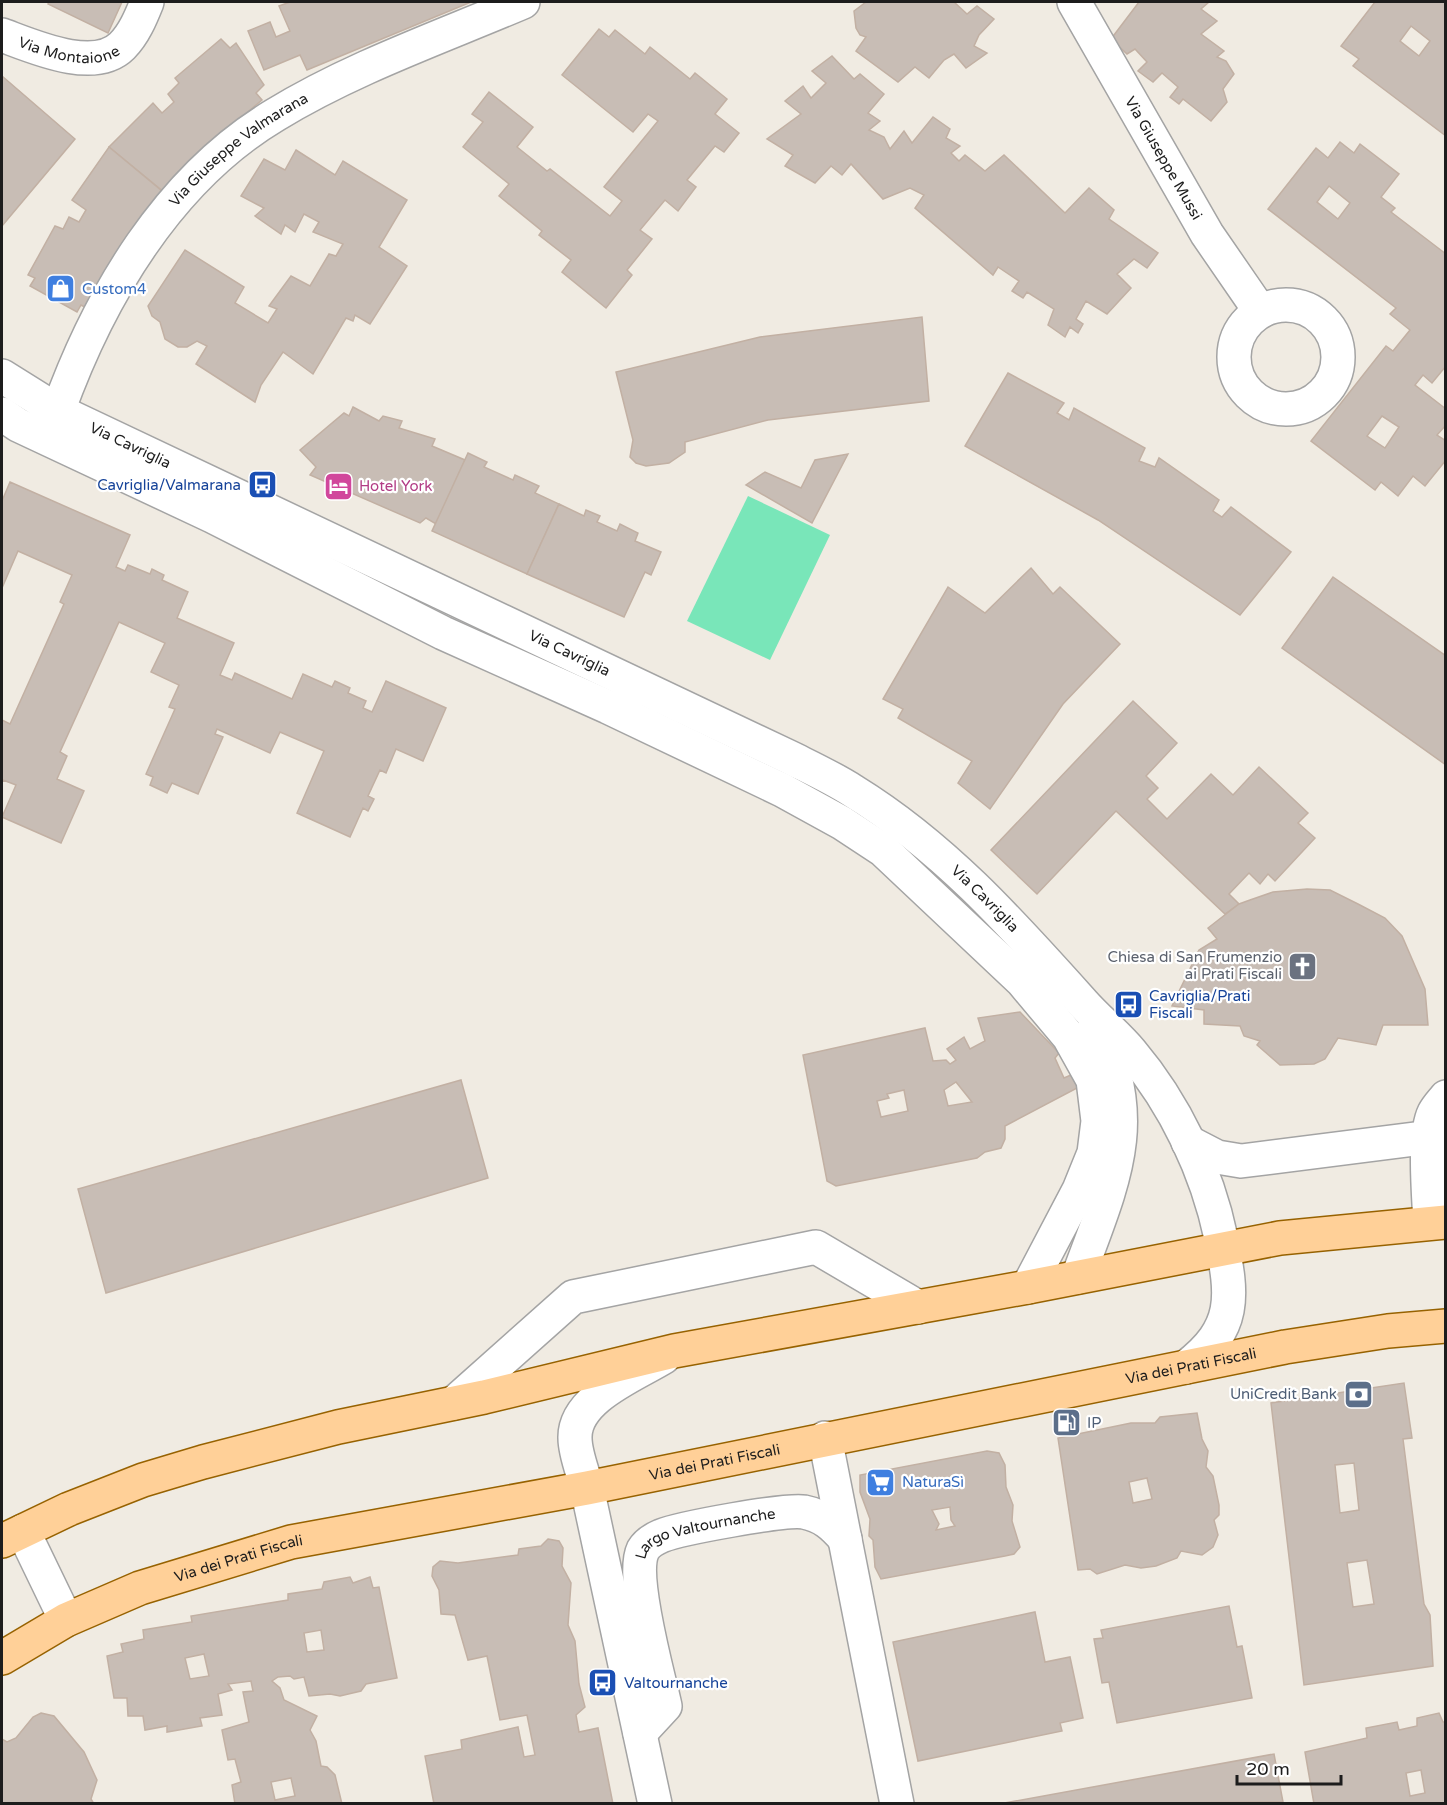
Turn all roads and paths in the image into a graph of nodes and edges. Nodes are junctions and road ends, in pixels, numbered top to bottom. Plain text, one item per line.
1 (147, 2) edge
2 (524, 2) edge
3 (1074, 2) edge
4 (2, 35) edge
5 (1260, 311) dead end
6 (2, 376) edge
7 (58, 411) junction
8 (2, 414) edge
9 (1084, 1004) junction
10 (1446, 1097) edge
11 (1438, 1135) edge
12 (1188, 1142) junction
13 (1438, 1223) edge
14 (1223, 1249) junction
15 (1078, 1277) junction
16 (1028, 1287) junction
17 (918, 1307) junction
18 (1446, 1326) edge
19 (674, 1352) junction
20 (1186, 1367) junction
21 (454, 1403) junction
22 (825, 1438) junction
23 (587, 1488) junction
24 (12, 1536) edge
25 (845, 1539) junction
26 (66, 1620) junction
27 (2, 1658) edge
28 (640, 1733) junction
29 (655, 1803) edge
30 (897, 1803) edge

1 - 4 street, Via Montaione
2 - 7 street, Via Giuseppe Valmarana
3 - 5 street, Via Giuseppe Mussi
6 - 7 street, Via Cavriglia
7 - 9 street, Via Cavriglia
8 - 16 street
9 - 12 street, Via Cavriglia
9 - 15 street, Via Cavriglia
10 - 11 street
11 - 12 street
11 - 13 street
12 - 14 street, Via Cavriglia
13 - 14 main road
14 - 15 main road
14 - 20 street, Via Cavriglia
15 - 16 main road
16 - 17 main road
17 - 19 main road
17 - 21 street
18 - 20 main road, Via dei Prati Fiscali
19 - 21 main road
19 - 23 street
20 - 22 main road, Via dei Prati Fiscali
21 - 24 main road
22 - 23 main road, Via dei Prati Fiscali
22 - 25 street
23 - 26 main road, Via dei Prati Fiscali
23 - 28 street
24 - 26 street
25 - 28 street, Largo Valtournanche
25 - 30 street
26 - 27 main road, Via dei Prati Fiscali
28 - 29 street

